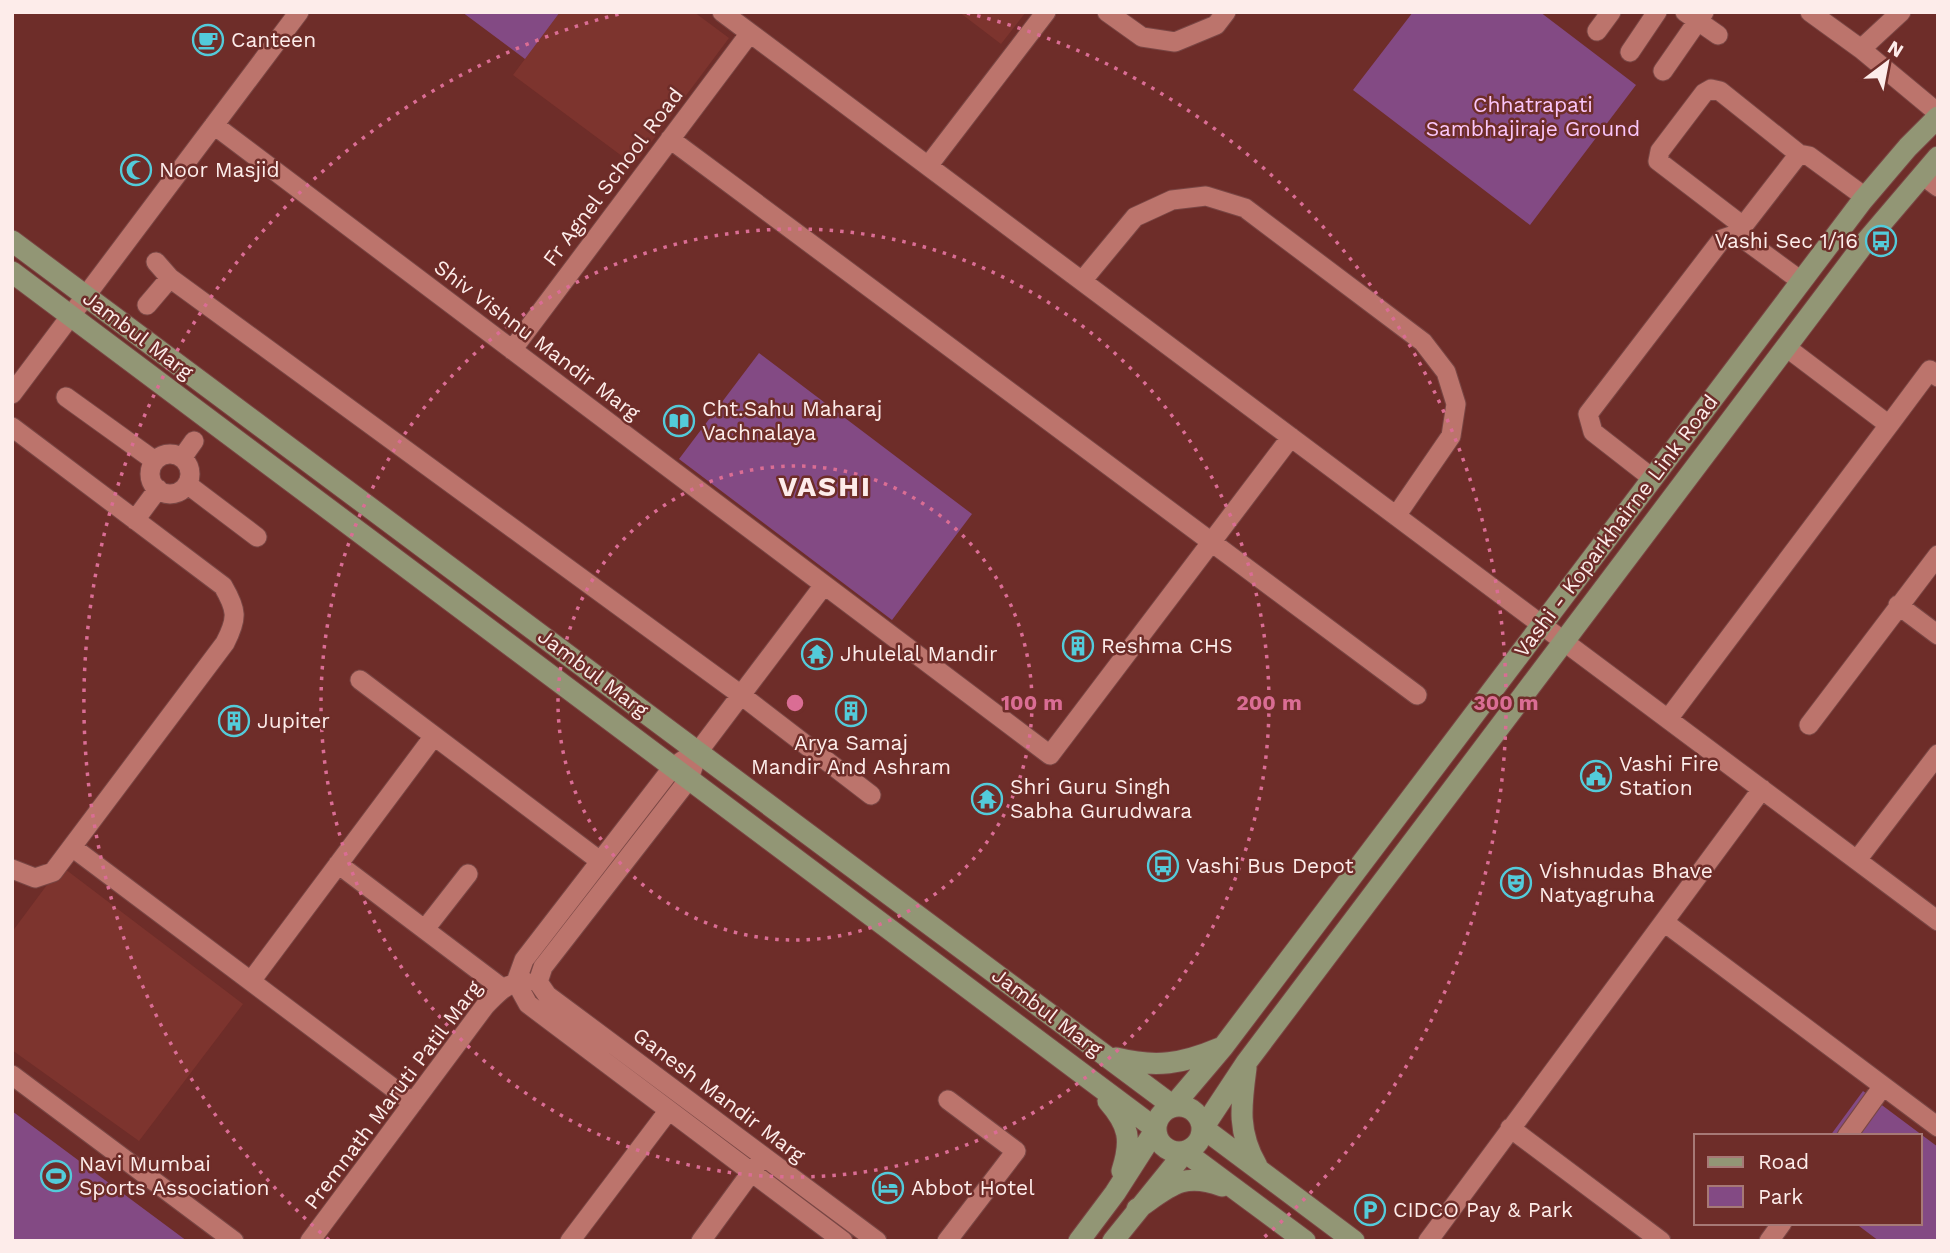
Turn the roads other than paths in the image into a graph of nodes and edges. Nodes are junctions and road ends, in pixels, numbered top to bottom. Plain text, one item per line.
1 (299, 12) edge
2 (722, 12) edge
3 (1046, 12) edge
4 (1107, 12) edge
5 (1226, 12) edge
6 (1611, 12) edge
7 (1657, 12) edge
8 (1810, 12) edge
9 (1901, 12) edge
10 (1695, 15) edge
11 (1597, 31) dead end
12 (750, 33) junction
13 (1718, 36) dead end
14 (1861, 49) junction
15 (1630, 52) dead end
16 (1663, 71) dead end
17 (1938, 115) edge
18 (214, 125) junction
19 (670, 138) junction
20 (1799, 154) junction
21 (1938, 157) edge
22 (928, 166) junction
23 (1930, 181) edge
24 (1865, 197) junction
25 (1740, 230) junction
26 (12, 241) edge
27 (156, 262) dead end
28 (12, 272) edge
29 (170, 278) junction
30 (1801, 281) junction
31 (1083, 282) junction
32 (86, 296) junction
33 (147, 305) dead end
34 (71, 316) junction
35 (1786, 347) junction
36 (512, 350) junction
37 (1938, 377) edge
38 (12, 394) edge
39 (66, 397) dead end
40 (1889, 425) junction
41 (12, 427) edge
42 (1290, 437) junction
43 (194, 441) dead end
44 (181, 458) junction
45 (155, 461) junction
46 (1652, 478) junction
47 (187, 484) junction
48 (158, 489) junction
49 (1396, 516) junction
50 (135, 520) junction
51 (257, 537) dead end
52 (1212, 541) junction
53 (1938, 555) edge
54 (824, 585) junction
55 (1898, 605) junction
56 (1542, 625) junction
57 (1938, 635) edge
58 (1564, 641) junction
59 (360, 680) dead end
60 (740, 695) junction
61 (1417, 695) dead end
62 (1668, 719) junction
63 (1810, 725) dead end
64 (434, 736) junction
65 (698, 752) junction
66 (1938, 754) edge
67 (681, 773) junction
68 (1762, 789) junction
69 (872, 795) dead end
70 (72, 847) junction
71 (1857, 860) junction
72 (600, 861) junction
73 (338, 864) junction
74 (12, 869) edge
75 (468, 874) dead end
76 (1938, 921) edge
77 (1664, 922) junction
78 (425, 929) junction
79 (251, 981) junction
80 (538, 982) junction
81 (509, 985) junction
82 (1223, 1047) junction
83 (1107, 1056) junction
84 (1246, 1063) junction
85 (12, 1075) edge
86 (1090, 1079) junction
87 (1883, 1086) junction
88 (948, 1100) dead end
89 (413, 1103) junction
90 (1173, 1106) junction
91 (669, 1110) junction
92 (692, 1115) junction
93 (1938, 1127) edge
94 (1203, 1128) junction
95 (1510, 1128) junction
96 (1156, 1129) junction
97 (1848, 1134) edge
98 (1185, 1152) junction
99 (757, 1164) junction
100 (1259, 1169) junction
101 (1115, 1193) junction
102 (1241, 1193) junction
103 (1137, 1209) junction
104 (840, 1213) junction
105 (1781, 1225) edge
106 (830, 1237) edge
107 (234, 1241) edge
108 (310, 1241) edge
109 (570, 1241) edge
110 (701, 1241) edge
111 (877, 1241) edge
112 (947, 1241) edge
113 (1079, 1241) edge
114 (1113, 1241) edge
115 (1305, 1241) edge
116 (1354, 1241) edge
117 (1428, 1241) edge
118 (1661, 1241) edge
119 (1769, 1241) edge

1 - 18 street
2 - 12 street
3 - 22 street
4 - 5 street
6 - 11 street
7 - 15 street
8 - 14 street
9 - 14 street
10 - 13 street
10 - 16 street
12 - 19 street, Fr Agnel School Road
12 - 22 street
14 - 17 street
17 - 24 main road, Vashi - Koparkhairne Link Road
18 - 32 street
18 - 36 street, Shiv Vishnu Mandir Marg
19 - 36 street, Fr Agnel School Road
19 - 52 street
20 - 24 street
20 - 25 street
20 - 25 street
21 - 23 main road, Vashi - Koparkhairne Link Road
22 - 31 street
23 - 35 main road, Vashi - Koparkhairne Link Road
24 - 30 main road, Vashi - Koparkhairne Link Road
25 - 30 street
25 - 46 street
26 - 32 main road, Jambul Marg
27 - 29 street
28 - 34 main road, Jambul Marg
29 - 33 street
29 - 60 street
30 - 46 main road, Vashi - Koparkhairne Link Road
31 - 42 street
31 - 49 street
32 - 34 street
32 - 65 main road, Jambul Marg
34 - 38 street
34 - 67 main road, Jambul Marg
35 - 40 street
35 - 58 main road, Vashi - Koparkhairne Link Road
36 - 54 street, Shiv Vishnu Mandir Marg
37 - 40 street
39 - 45 street
40 - 62 street
41 - 50 street
42 - 49 street
42 - 52 street, Shiv Vishnu Mandir Marg
43 - 44 street
44 - 45 street
44 - 47 street
45 - 48 street
46 - 56 main road, Vashi - Koparkhairne Link Road
47 - 48 street
47 - 51 street
48 - 50 street
49 - 56 street
50 - 70 street
52 - 54 street, Shiv Vishnu Mandir Marg
52 - 61 street
53 - 55 street
54 - 60 street, Premnath Maruti Patil Marg
55 - 57 street
55 - 63 street
56 - 58 street
56 - 82 main road, Vashi - Koparkhairne Link Road
58 - 62 street
58 - 84 main road, Vashi - Koparkhairne Link Road
59 - 64 street
60 - 65 street, Premnath Maruti Patil Marg
60 - 69 street
62 - 68 street
64 - 72 street
64 - 73 street
65 - 67 street, Premnath Maruti Patil Marg
65 - 83 main road, Jambul Marg
66 - 71 street
67 - 72 street, Premnath Maruti Patil Marg
67 - 80 street, Premnath Maruti Patil Marg
67 - 86 main road, Jambul Marg
68 - 71 street
68 - 77 street
70 - 74 street
70 - 79 street
71 - 76 street
72 - 81 street, Premnath Maruti Patil Marg
73 - 78 street, Ganesh Mandir Marg
73 - 79 street
75 - 78 street
77 - 87 street
77 - 95 street
78 - 81 street, Ganesh Mandir Marg
79 - 89 street
80 - 81 street, Premnath Maruti Patil Marg
80 - 92 street, Ganesh Mandir Marg
81 - 89 street, Premnath Maruti Patil Marg
81 - 91 street, Ganesh Mandir Marg
82 - 83 main road
82 - 90 main road, Vashi - Koparkhairne Link Road
83 - 90 main road, Jambul Marg
84 - 94 main road, Vashi - Koparkhairne Link Road
84 - 100 main road
85 - 107 street
86 - 96 main road, Jambul Marg
86 - 101 main road
87 - 93 street
87 - 97 street
88 - 112 street
89 - 108 street, Premnath Maruti Patil Marg
90 - 94 main road
90 - 96 main road
91 - 92 street, Ganesh Mandir Marg
91 - 109 street
92 - 99 street, Ganesh Mandir Marg
94 - 98 main road
94 - 100 main road
95 - 117 street
95 - 118 street
96 - 98 main road
96 - 101 main road
98 - 102 main road
98 - 103 main road
99 - 104 street, Ganesh Mandir Marg
99 - 106 street, Ganesh Mandir Marg
99 - 110 street
100 - 116 main road
101 - 113 main road
102 - 103 main road
102 - 115 main road
103 - 114 main road
104 - 106 street
104 - 111 street, Ganesh Mandir Marg
105 - 119 street

